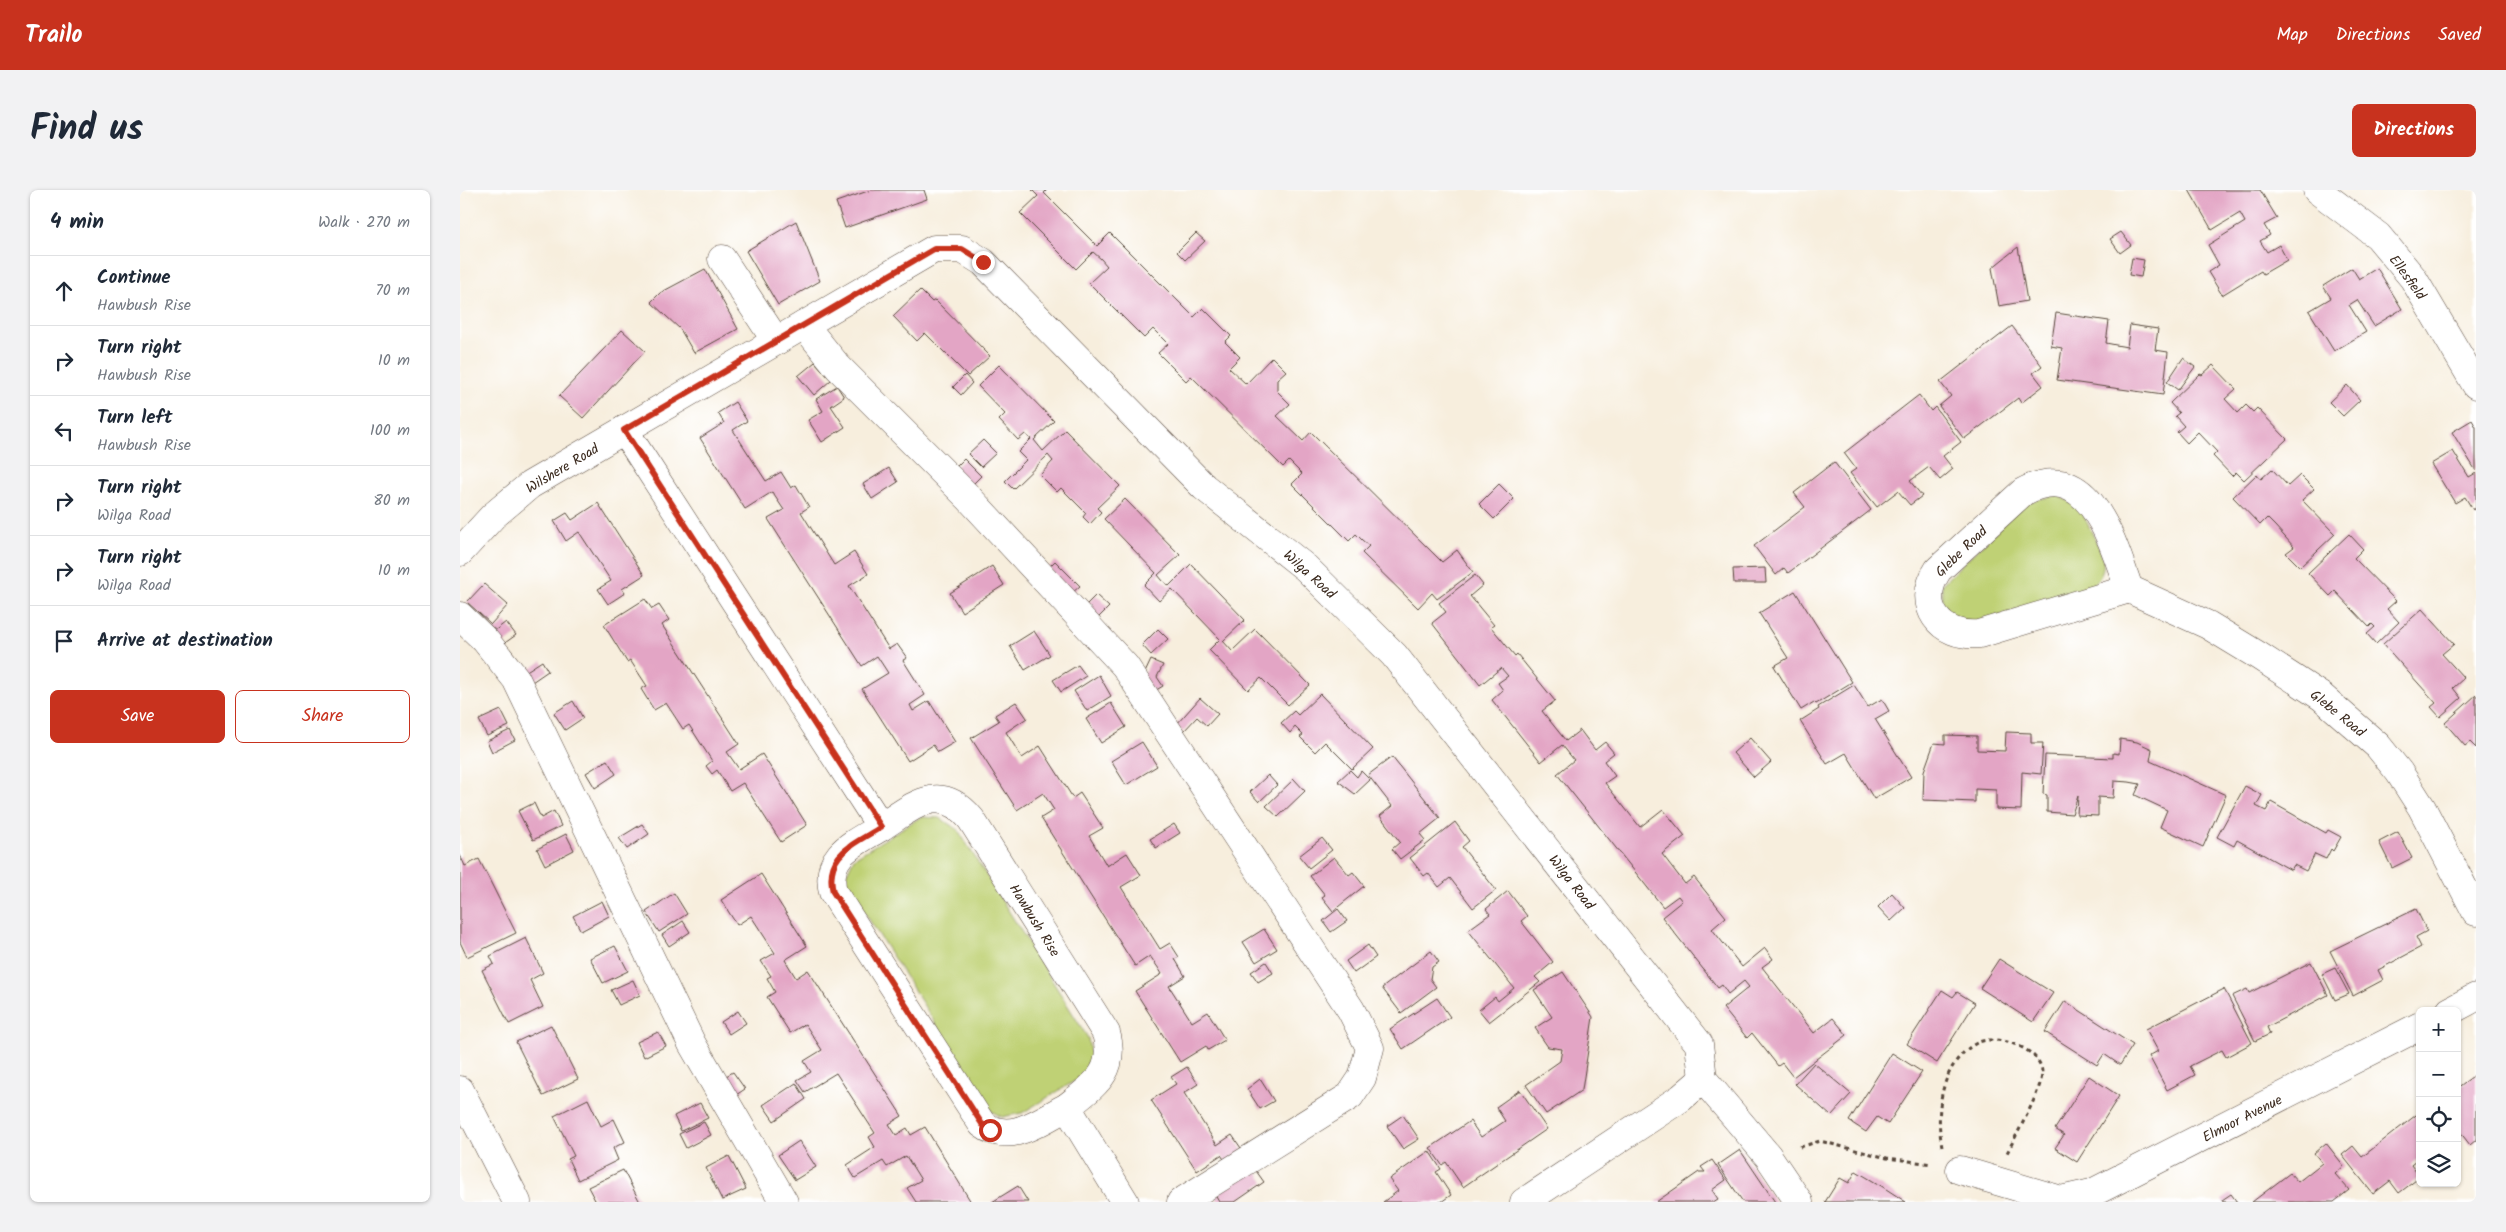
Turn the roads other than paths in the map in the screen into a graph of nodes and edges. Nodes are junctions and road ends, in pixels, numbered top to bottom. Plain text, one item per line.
1 (2333, 194) edge
2 (722, 259) dead end
3 (804, 325) junction
4 (776, 341) junction
5 (2476, 385) edge
6 (624, 430) junction
7 (460, 552) edge
8 (2129, 589) junction
9 (460, 616) edge
10 (881, 827) junction
11 (2476, 912) edge
12 (2476, 997) edge
13 (2457, 1007) edge
14 (2416, 1028) edge
15 (1703, 1080) junction
16 (460, 1090) edge
17 (1067, 1107) junction
18 (1953, 1168) road end
19 (2061, 1201) edge
20 (517, 1202) edge
21 (784, 1202) edge
22 (1125, 1202) edge
23 (1181, 1202) edge
24 (1524, 1202) edge
25 (1799, 1202) edge

1 - 5 street, Ellesfield
2 - 4 street
3 - 4 street, Wilga Road
3 - 15 street, Wilga Road
3 - 23 street
4 - 6 street, Wilga Road
6 - 7 street, Wilshere Road
6 - 10 street
8 - 8 street, Glebe Road
8 - 11 street, Glebe Road
9 - 21 street
10 - 17 street, Hawbush Rise
10 - 17 street, Hawbush Rise
12 - 13 street
14 - 19 street, Elmoor Avenue
15 - 24 street
15 - 25 street
16 - 20 street
17 - 22 street
18 - 19 street

